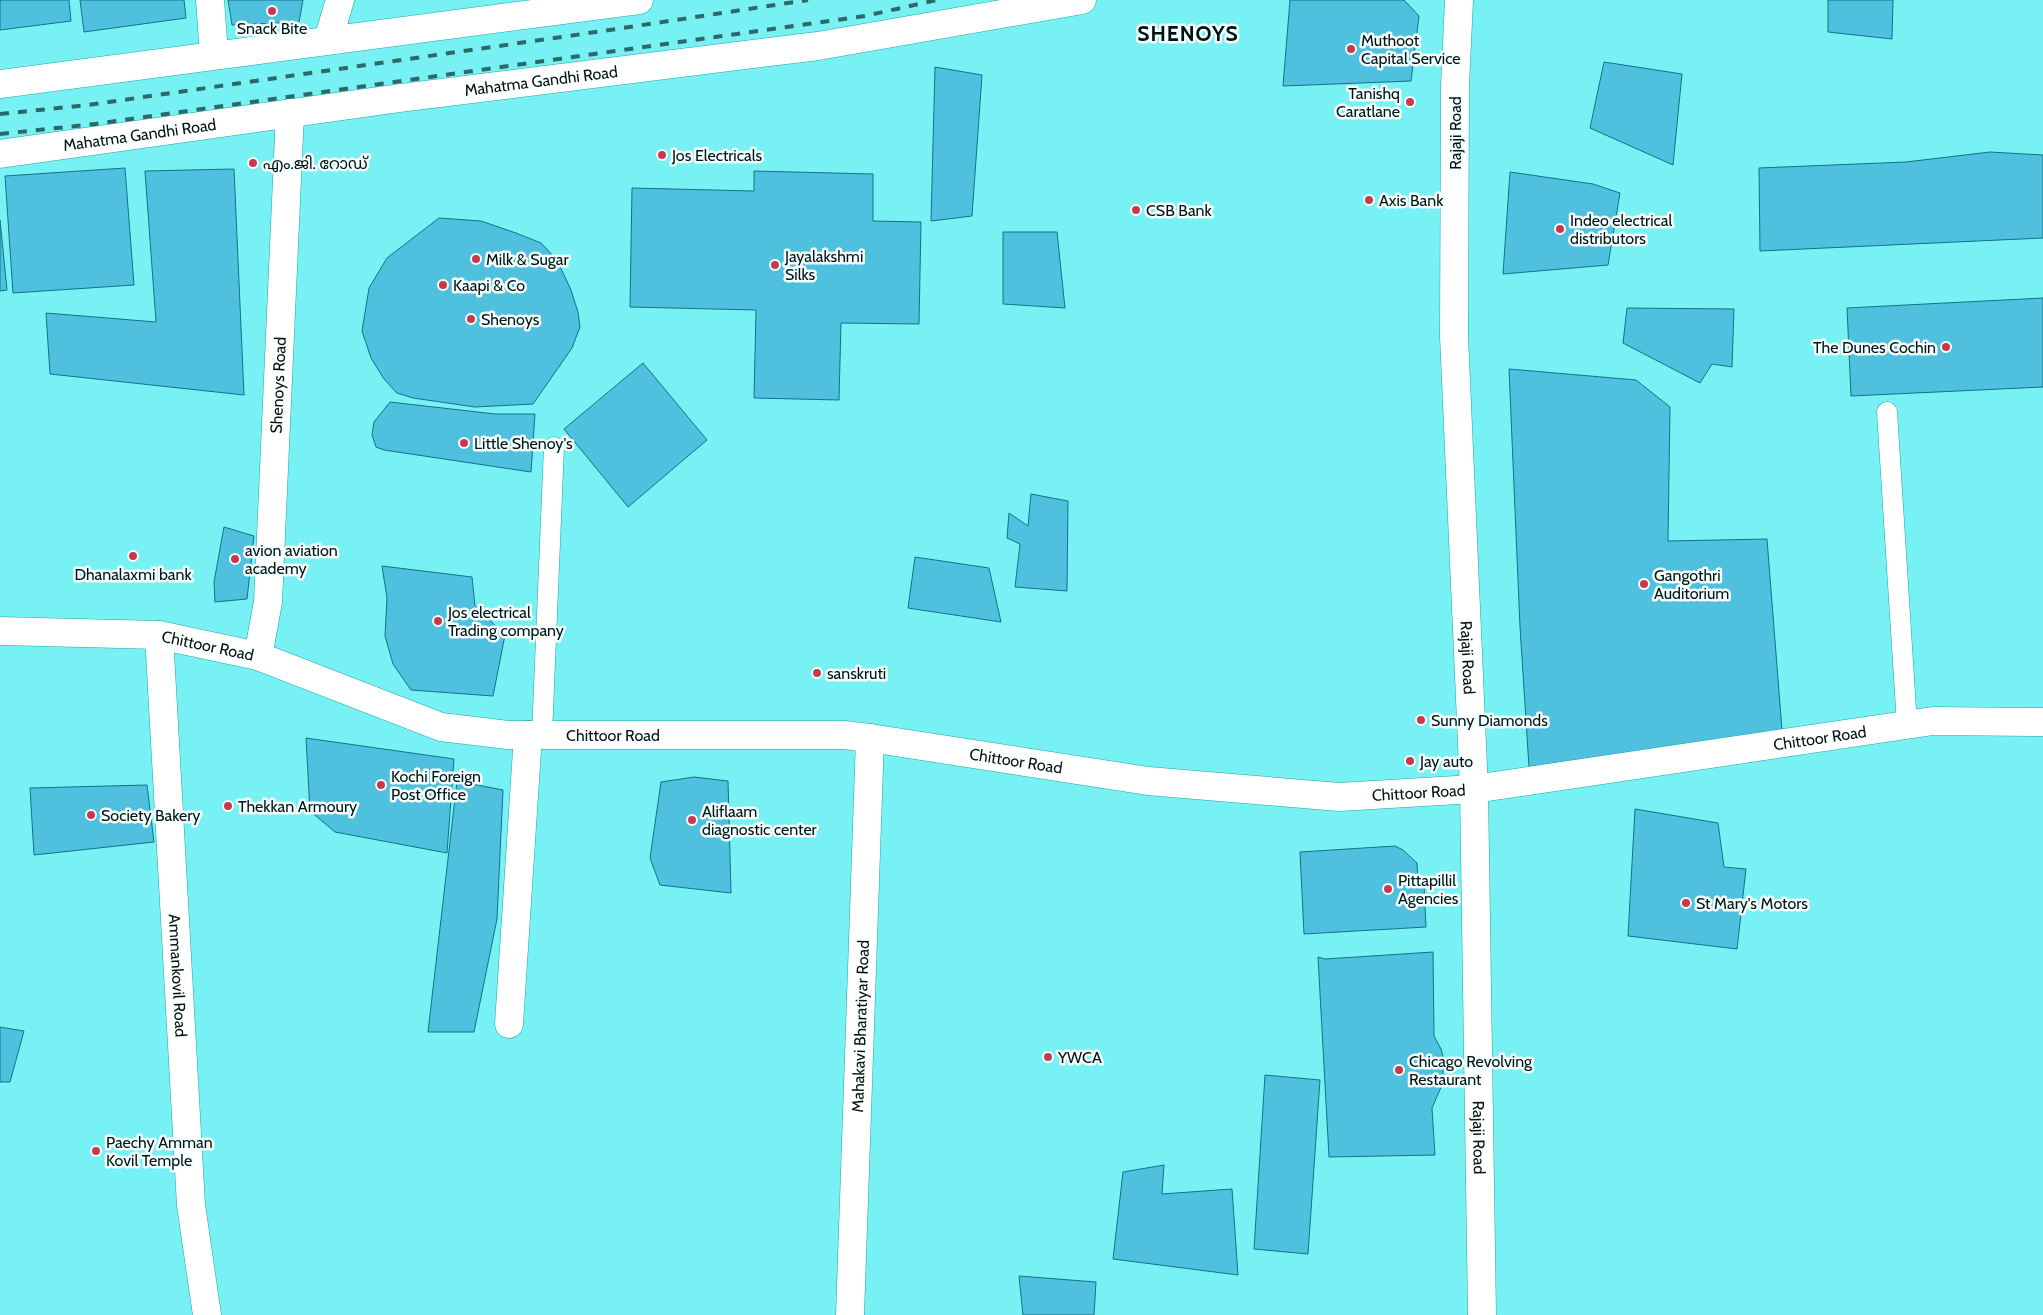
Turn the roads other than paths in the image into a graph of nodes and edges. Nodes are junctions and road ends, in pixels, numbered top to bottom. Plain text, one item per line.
1 (210, 0) edge
2 (340, 0) edge
3 (639, 0) edge
4 (1082, 0) edge
5 (1459, 0) edge
6 (328, 40) junction
7 (214, 55) junction
8 (0, 84) edge
9 (290, 113) junction
10 (0, 154) edge
11 (1887, 412) dead end
12 (554, 448) dead end
13 (0, 631) edge
14 (159, 636) junction
15 (258, 656) junction
16 (2043, 722) edge
17 (1907, 725) junction
18 (535, 735) junction
19 (870, 738) junction
20 (1474, 789) junction
21 (509, 1024) dead end
22 (207, 1315) edge
23 (850, 1315) edge
24 (1482, 1315) edge

1 - 7 main road
2 - 6 main road
3 - 6 main road
4 - 9 main road, Mahatma Gandhi Road
5 - 20 main road, Rajaji Road
6 - 7 main road
7 - 8 main road
9 - 10 main road, Mahatma Gandhi Road
9 - 15 main road, Shenoys Road
11 - 17 lane
12 - 18 lane
13 - 14 main road, Chittoor Road
14 - 15 main road, Chittoor Road
14 - 22 main road, Ammankovil Road
15 - 18 main road, Chittoor Road
16 - 17 main road, Chittoor Road
17 - 20 main road, Chittoor Road
18 - 19 main road, Chittoor Road
18 - 21 main road
19 - 20 main road, Chittoor Road
19 - 23 main road, Mahakavi Bharatiyar Road
20 - 24 main road, Rajaji Road

